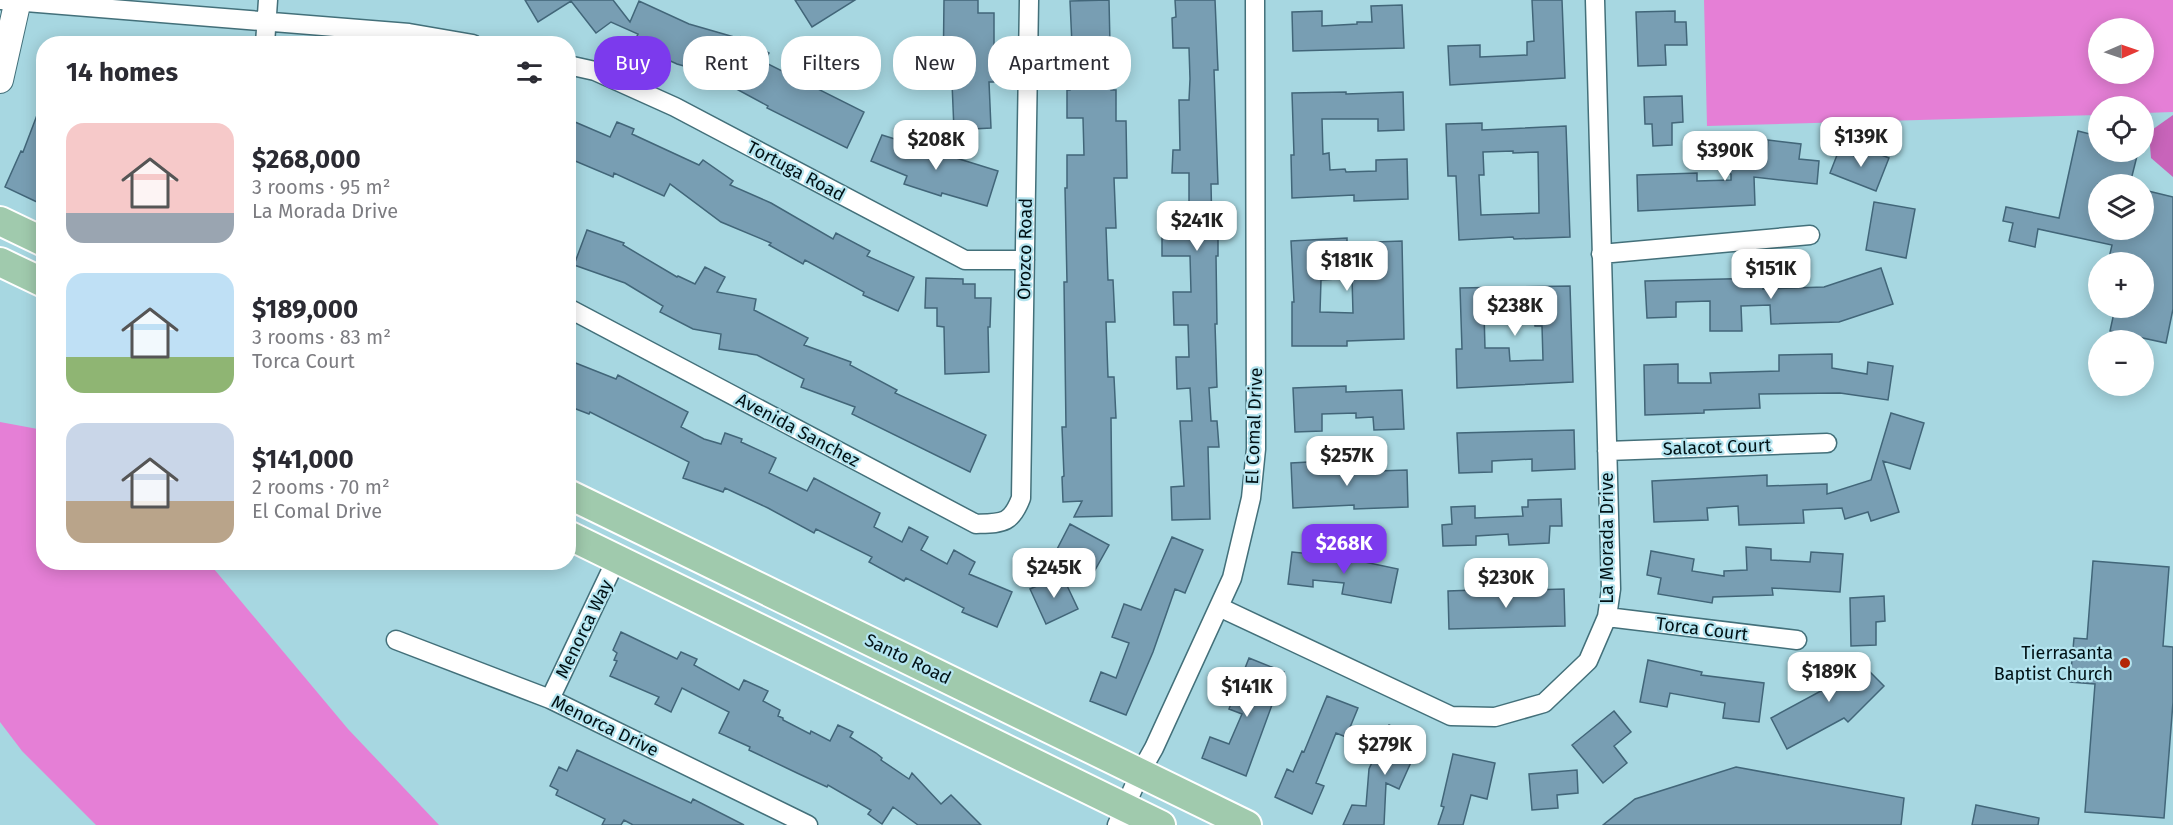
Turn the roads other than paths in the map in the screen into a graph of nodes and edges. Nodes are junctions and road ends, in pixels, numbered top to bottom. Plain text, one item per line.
1 (268, 0) edge
2 (1029, 0) edge
3 (1255, 0) edge
4 (1595, 0) edge
5 (13, 1) edge
6 (267, 22) junction
7 (266, 36) edge
8 (426, 36) edge
9 (576, 67) edge
10 (0, 80) edge
11 (0, 221) edge
12 (1810, 235) dead end
13 (36, 238) edge
14 (1601, 254) junction
15 (1025, 260) junction
16 (0, 262) edge
17 (36, 279) edge
18 (576, 312) edge
19 (1827, 443) dead end
20 (1607, 451) junction
21 (576, 498) edge
22 (1021, 498) joint
23 (576, 539) edge
24 (617, 558) junction
25 (1219, 607) junction
26 (1606, 617) junction
27 (396, 640) dead end
28 (1797, 640) dead end
29 (550, 699) junction
30 (1140, 773) junction
31 (1121, 816) edge
32 (808, 825) edge
33 (1161, 825) edge
34 (1247, 825) edge

1 - 6 street
2 - 15 street, Orozco Road
3 - 25 street, El Comal Drive
4 - 14 street, La Morada Drive
5 - 6 street
5 - 10 street
6 - 7 street
6 - 8 street
9 - 15 street, Tortuga Road
11 - 13 main road
12 - 14 street
14 - 20 street, La Morada Drive
15 - 22 street, Orozco Road
16 - 17 main road
18 - 22 street, Avenida Sanchez
19 - 20 street, Salacot Court
20 - 26 street, La Morada Drive
21 - 30 main road, Santo Road
23 - 24 main road, Santo Road
24 - 29 street, Menorca Way
24 - 31 main road, Santo Road
25 - 26 street, La Morada Drive
25 - 30 street, El Comal Drive
26 - 28 street, Torca Court
27 - 29 street, Menorca Drive
29 - 32 street, Menorca Drive
30 - 31 street, El Comal Drive
30 - 34 main road, Santo Road
31 - 33 main road, Santo Road

